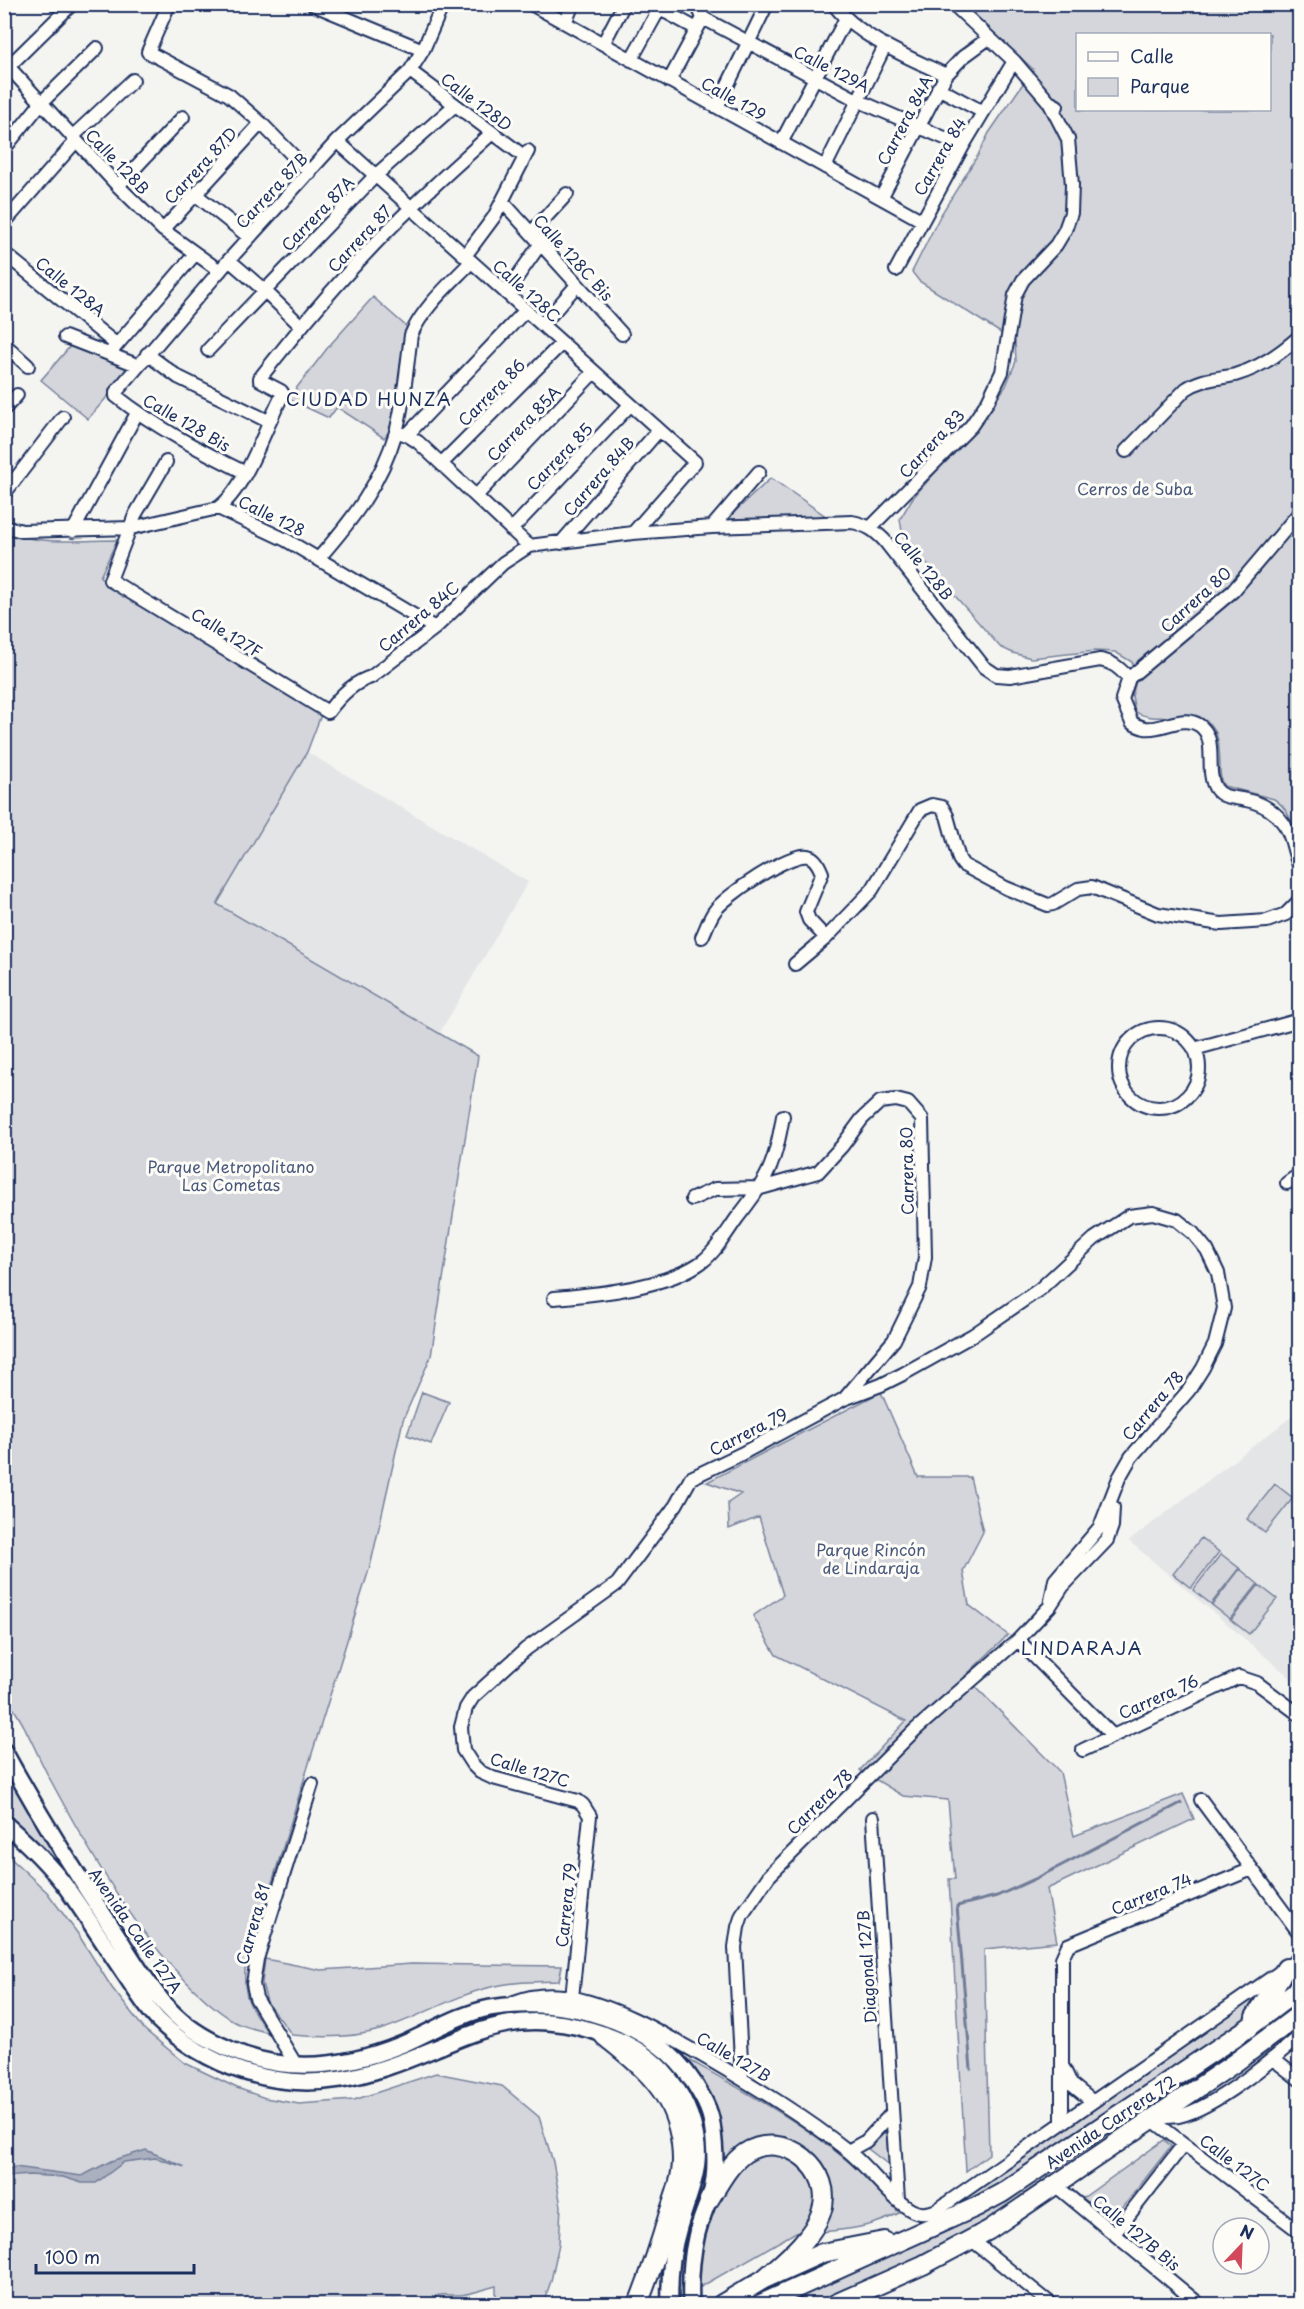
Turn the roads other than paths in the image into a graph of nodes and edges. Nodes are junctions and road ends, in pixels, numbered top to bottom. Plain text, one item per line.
1 (169, 4) edge
2 (312, 4) edge
3 (443, 4) edge
4 (531, 4) edge
5 (573, 4) edge
6 (624, 4) edge
7 (697, 4) edge
8 (767, 4) edge
9 (833, 4) edge
10 (953, 4) edge
11 (70, 6) dead end
12 (657, 6) edge
13 (845, 20) junction
14 (565, 23) junction
15 (700, 24) junction
16 (988, 38) junction
17 (749, 43) junction
18 (603, 44) junction
19 (885, 46) junction
20 (97, 48) dead end
21 (423, 50) junction
22 (631, 60) junction
23 (1014, 61) junction
24 (7, 64) edge
25 (410, 70) junction
26 (945, 75) junction
27 (816, 78) junction
28 (133, 80) dead end
29 (669, 81) junction
30 (938, 88) junction
31 (858, 100) junction
32 (1049, 102) junction
33 (42, 103) junction
34 (455, 105) junction
35 (717, 107) junction
36 (983, 112) junction
37 (183, 117) dead end
38 (261, 123) junction
39 (920, 127) junction
40 (492, 133) junction
41 (74, 139) junction
42 (1068, 139) junction
43 (337, 141) junction
44 (781, 143) junction
45 (963, 146) junction
46 (4, 148) edge
47 (825, 167) junction
48 (310, 173) junction
49 (375, 176) junction
50 (118, 186) junction
51 (195, 194) junction
52 (567, 194) dead end
53 (881, 198) junction
54 (502, 202) junction
55 (411, 207) junction
56 (921, 220) junction
57 (4, 223) edge
58 (163, 230) junction
59 (531, 233) junction
60 (249, 237) junction
61 (541, 243) junction
62 (4, 253) edge
63 (195, 254) junction
64 (468, 259) junction
65 (229, 260) junction
66 (896, 270) dead end
67 (220, 271) junction
68 (577, 285) junction
69 (265, 291) junction
70 (506, 293) junction
71 (525, 310) junction
72 (301, 326) junction
73 (542, 326) junction
74 (622, 334) dead end
75 (1299, 336) edge
76 (65, 338) dead end
77 (4, 344) edge
78 (562, 344) junction
79 (113, 349) junction
80 (208, 350) dead end
81 (147, 354) junction
82 (137, 365) junction
83 (28, 366) dead end
84 (594, 372) junction
85 (116, 394) joint
86 (17, 395) dead end
87 (630, 405) junction
88 (4, 409) edge
89 (137, 413) junction
90 (63, 417) dead end
91 (268, 421) junction
92 (659, 430) junction
93 (402, 433) junction
94 (1126, 451) dead end
95 (166, 462) dead end
96 (442, 464) junction
97 (759, 472) dead end
98 (246, 473) junction
99 (4, 494) edge
100 (476, 496) junction
101 (218, 507) junction
102 (1299, 512) edge
103 (4, 526) edge
104 (712, 527) junction
105 (871, 527) junction
106 (131, 528) junction
107 (511, 530) junction
108 (73, 531) junction
109 (633, 533) junction
110 (561, 543) junction
111 (530, 546) junction
112 (319, 558) junction
113 (435, 628) junction
114 (1129, 678) junction
115 (328, 712) joint
116 (1299, 867) edge
117 (1299, 900) edge
118 (702, 937) dead end
119 (826, 938) junction
120 (795, 964) dead end
121 (1299, 1020) edge
122 (1194, 1049) junction
123 (783, 1116) dead end
124 (1299, 1174) edge
125 (1287, 1183) dead end
126 (761, 1188) junction
127 (692, 1199) dead end
128 (1129, 1216) joint
129 (554, 1298) dead end
130 (844, 1399) junction
131 (1018, 1640) junction
132 (1299, 1715) edge
133 (1112, 1735) junction
134 (4, 1750) edge
135 (463, 1750) joint
136 (1083, 1750) dead end
137 (9, 1763) edge
138 (312, 1784) dead end
139 (1202, 1800) dead end
140 (590, 1816) joint
141 (873, 1818) dead end
142 (4, 1823) edge
143 (1252, 1869) junction
144 (1299, 1934) edge
145 (1293, 1963) edge
146 (1299, 1988) edge
147 (572, 1998) junction
148 (502, 2006) junction
149 (1299, 2014) edge
150 (1248, 2028) junction
151 (604, 2036) junction
152 (1299, 2036) edge
153 (1273, 2059) junction
154 (296, 2065) junction
155 (1063, 2067) junction
156 (742, 2079) junction
157 (1299, 2080) edge
158 (1092, 2101) junction
159 (892, 2113) junction
160 (1151, 2119) junction
161 (1062, 2122) junction
162 (1184, 2144) junction
163 (848, 2151) junction
164 (1055, 2185) junction
165 (709, 2200) junction
166 (898, 2200) junction
167 (919, 2213) joint
168 (1299, 2232) edge
169 (1114, 2234) junction
170 (909, 2237) junction
171 (972, 2240) junction
172 (764, 2279) junction
173 (670, 2302) edge
174 (842, 2302) edge
175 (638, 2304) edge
176 (691, 2304) edge
177 (722, 2304) edge
178 (761, 2304) edge
179 (1051, 2304) edge
180 (1198, 2304) edge

1 - 38 street
2 - 21 street
3 - 21 street, Carrera 87B
4 - 14 street, Calle 129
5 - 14 street
6 - 18 street
7 - 15 street
8 - 17 street
9 - 13 street
10 - 16 street
11 - 24 street
12 - 15 street, Calle 129A
12 - 22 street
13 - 19 street
13 - 27 street
14 - 18 street, Calle 129
15 - 17 street, Calle 129A
15 - 29 street
16 - 23 street
16 - 26 street, Carrera 84A
17 - 27 street, Calle 129A
17 - 35 street
18 - 22 street, Calle 129
19 - 26 street
19 - 31 street
20 - 33 street
21 - 25 street, Carrera 87B
22 - 29 street, Calle 129
23 - 32 street
23 - 36 street, Carrera 84
24 - 33 street, Calle 128B
25 - 34 street, Calle 128D
25 - 43 street, Carrera 87B
26 - 30 street, Carrera 84A
27 - 31 street, Calle 129A
27 - 44 street
28 - 41 street
29 - 35 street, Calle 129
30 - 36 street
30 - 39 street, Carrera 84A
31 - 39 street, Calle 129A
31 - 47 street
32 - 42 street, Carrera 83
32 - 42 street, Carrera 83
33 - 41 street, Calle 128B
33 - 46 street
34 - 40 street, Calle 128D
34 - 49 street, Carrera 87A
35 - 44 street, Calle 129
36 - 45 street, Carrera 84
37 - 50 street
38 - 48 street
38 - 51 street, Carrera 87D
39 - 45 street, Calle 129A
39 - 53 street, Carrera 84A
40 - 54 street, Calle 128D
40 - 55 street, Carrera 87
41 - 50 street, Calle 128B
41 - 57 street
42 - 105 street, Carrera 83
43 - 48 street, Carrera 87B
43 - 49 street, Calle 128C
44 - 47 street, Calle 129
45 - 56 street, Carrera 84
47 - 53 street, Calle 129
48 - 60 street, Carrera 87B
49 - 55 street, Calle 128C
49 - 69 street, Carrera 87A
50 - 58 street, Calle 128B
51 - 58 street, Carrera 87D
51 - 60 street
52 - 59 street
53 - 56 street, Calle 129
54 - 59 street, Calle 128C Bis
54 - 64 street
55 - 64 street, Calle 128C
55 - 72 street, Carrera 87
56 - 66 street, Carrera 84
58 - 63 street, Calle 128B
59 - 61 street, Calle 128C Bis
60 - 65 street, Carrera 87B
61 - 68 street, Calle 128C Bis
61 - 70 street
62 - 79 street, Calle 128A
63 - 67 street, Calle 128B
63 - 79 street
64 - 70 street, Calle 128C
64 - 93 street
65 - 67 street, Carrera 87B
65 - 69 street
67 - 81 street, Carrera 87B
68 - 73 street
68 - 74 street, Calle 128C Bis
69 - 72 street
69 - 80 street, Carrera 87A
70 - 71 street, Calle 128C
71 - 73 street, Calle 128C
71 - 93 street
72 - 91 street, Carrera 87
73 - 78 street, Calle 128C
75 - 94 street
76 - 79 street, Calle 128A
77 - 83 street
78 - 84 street, Calle 128C
78 - 96 street, Carrera 86
79 - 82 street, Calle 128A
81 - 82 street, Carrera 87B
81 - 91 street
82 - 85 street, Carrera 87B
84 - 87 street, Calle 128C
84 - 100 street, Carrera 85A
85 - 89 street, Calle 128 Bis
86 - 88 street
87 - 92 street, Calle 128C
87 - 107 street, Carrera 85
89 - 98 street, Calle 128 Bis
89 - 108 street
90 - 99 street
91 - 98 street
92 - 109 street, Calle 128C
92 - 110 street, Carrera 84B
93 - 96 street
93 - 112 street
95 - 106 street
96 - 100 street
97 - 104 street
98 - 101 street
100 - 107 street
101 - 106 street, Calle 128
101 - 112 street, Calle 128
102 - 114 street, Carrera 80
103 - 108 street, Calle 128
104 - 105 street, Calle 128B
104 - 109 street, Calle 128B
105 - 114 street, Calle 128B
106 - 108 street, Calle 128
106 - 115 street, Calle 127F
107 - 111 street
109 - 110 street, Calle 128B
110 - 111 street, Calle 128B
111 - 113 street, Carrera 84C
112 - 113 street, Calle 128
113 - 115 street, Carrera 84C
114 - 116 street
117 - 119 street
118 - 119 street
119 - 120 street
121 - 122 street
122 - 122 street
123 - 126 street
124 - 125 street
126 - 127 street, Carrera 80
126 - 129 street
126 - 130 street, Carrera 80
128 - 130 street, Carrera 79
128 - 131 street, Carrera 78
130 - 135 street, Carrera 79
131 - 133 street
131 - 156 street, Carrera 78
132 - 133 street, Carrera 76
133 - 136 street, Carrera 76
134 - 137 main road, Avenida Calle 127A
135 - 140 street, Calle 127C
137 - 154 main road, Avenida Calle 127A
138 - 154 street, Carrera 81
139 - 143 street
140 - 147 street, Carrera 79
141 - 159 street, Diagonal 127B
142 - 151 main road, Avenida Calle 127A
143 - 144 street
143 - 155 street, Carrera 74
145 - 150 highway
145 - 158 street, Avenida Carrera 72
146 - 150 highway, Avenida Carrera 72
147 - 148 street, Calle 127B
147 - 156 street, Calle 127B
148 - 154 main road, Avenida Calle 127A
148 - 165 main road, Avenida Calle 127A
149 - 160 highway, Avenida Carrera 72
150 - 170 highway, Avenida Carrera 72
151 - 173 main road, Avenida Calle 127A
151 - 175 highway
152 - 153 street, Avenida Carrera 72
153 - 157 street
153 - 160 street, Avenida Carrera 72
155 - 158 street
155 - 161 street
156 - 163 street, Calle 127B
158 - 161 street, Avenida Carrera 72
159 - 163 street
159 - 166 street, Diagonal 127B
160 - 162 street, Calle 127C
160 - 164 highway, Avenida Carrera 72
161 - 167 street, Avenida Carrera 72
162 - 168 street, Calle 127C
162 - 169 street
163 - 166 street, Calle 127B
164 - 169 street, Calle 127B Bis
164 - 171 highway, Avenida Carrera 72
165 - 172 highway
165 - 176 main road, Avenida Calle 127A
166 - 167 street, Calle 127B
169 - 180 street, Calle 127B Bis
170 - 172 highway, Avenida Carrera 72
170 - 178 highway, Avenida Carrera 72
171 - 174 highway, Avenida Carrera 72
171 - 179 street
172 - 177 highway, Avenida Carrera 72

